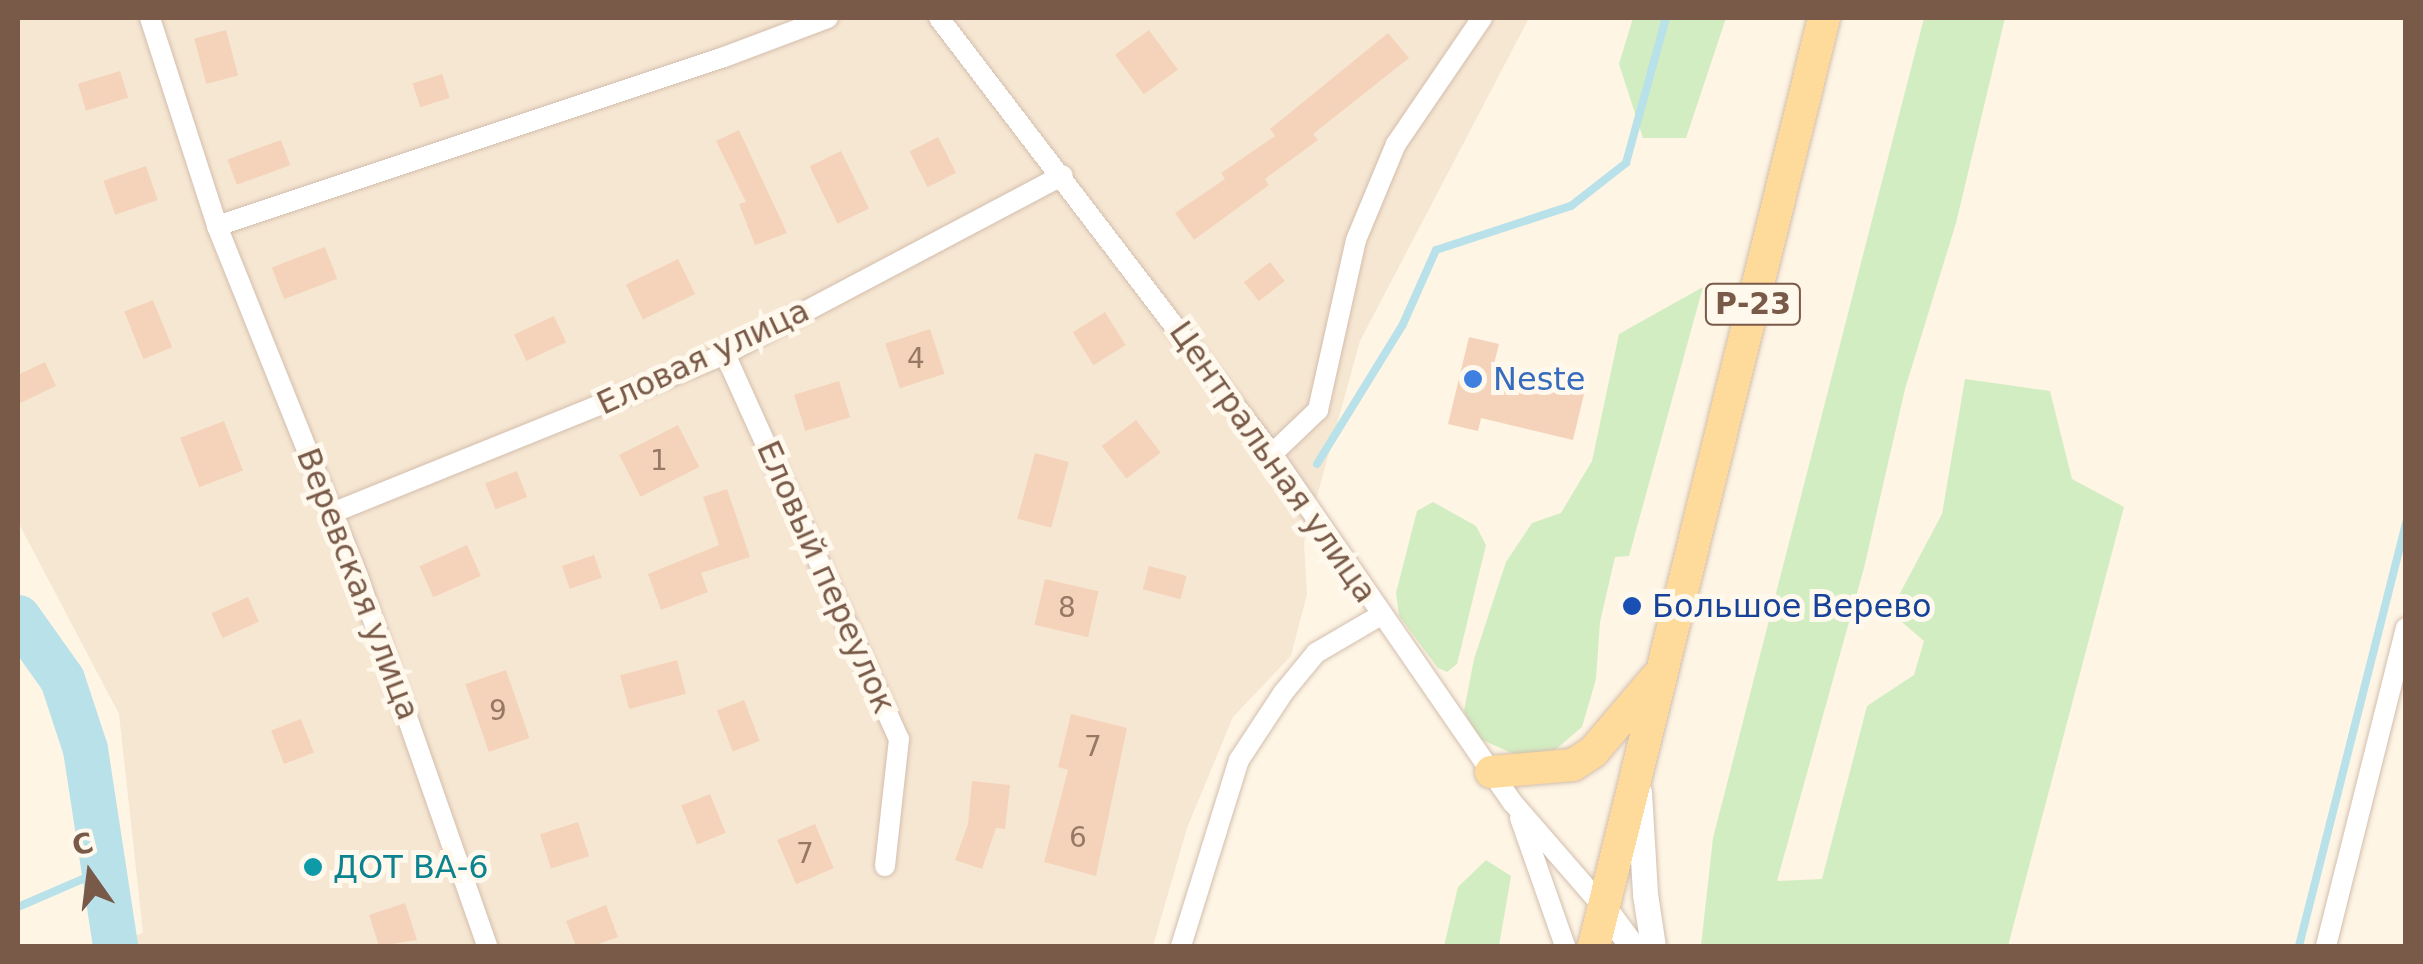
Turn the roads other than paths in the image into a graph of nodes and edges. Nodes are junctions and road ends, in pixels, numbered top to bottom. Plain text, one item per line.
1 (150, 18) edge
2 (828, 18) edge
3 (939, 18) edge
4 (1482, 18) edge
5 (1824, 18) edge
6 (1063, 176) junction
7 (216, 226) junction
8 (725, 354) junction
9 (1272, 454) junction
10 (332, 513) junction
11 (1381, 615) junction
12 (2406, 628) edge
13 (1662, 671) junction
14 (1491, 772) junction
15 (1638, 772) junction
16 (1514, 803) junction
17 (885, 866) dead end
18 (1604, 908) junction
19 (487, 946) edge
20 (1181, 946) edge
21 (1565, 946) edge
22 (1594, 946) edge
23 (1632, 946) edge
24 (1653, 946) edge
25 (2326, 946) edge

1 - 7 street, Веревская улица
2 - 7 street
3 - 6 street, Центральная улица
4 - 9 street
5 - 13 main road, Р-23
6 - 8 street, Еловая улица
6 - 9 street, Центральная улица
7 - 10 street, Веревская улица
8 - 10 street, Еловая улица
8 - 17 street, Еловый переулок
9 - 11 street, Центральная улица
10 - 19 street, Веревская улица
11 - 14 street, Центральная улица
11 - 20 street
12 - 25 street
13 - 14 main road
13 - 15 main road, Р-23
14 - 16 street, Центральная улица
15 - 18 main road, Р-23
15 - 24 street
16 - 18 street, Центральная улица
16 - 21 street
18 - 22 main road, Р-23
18 - 23 street

